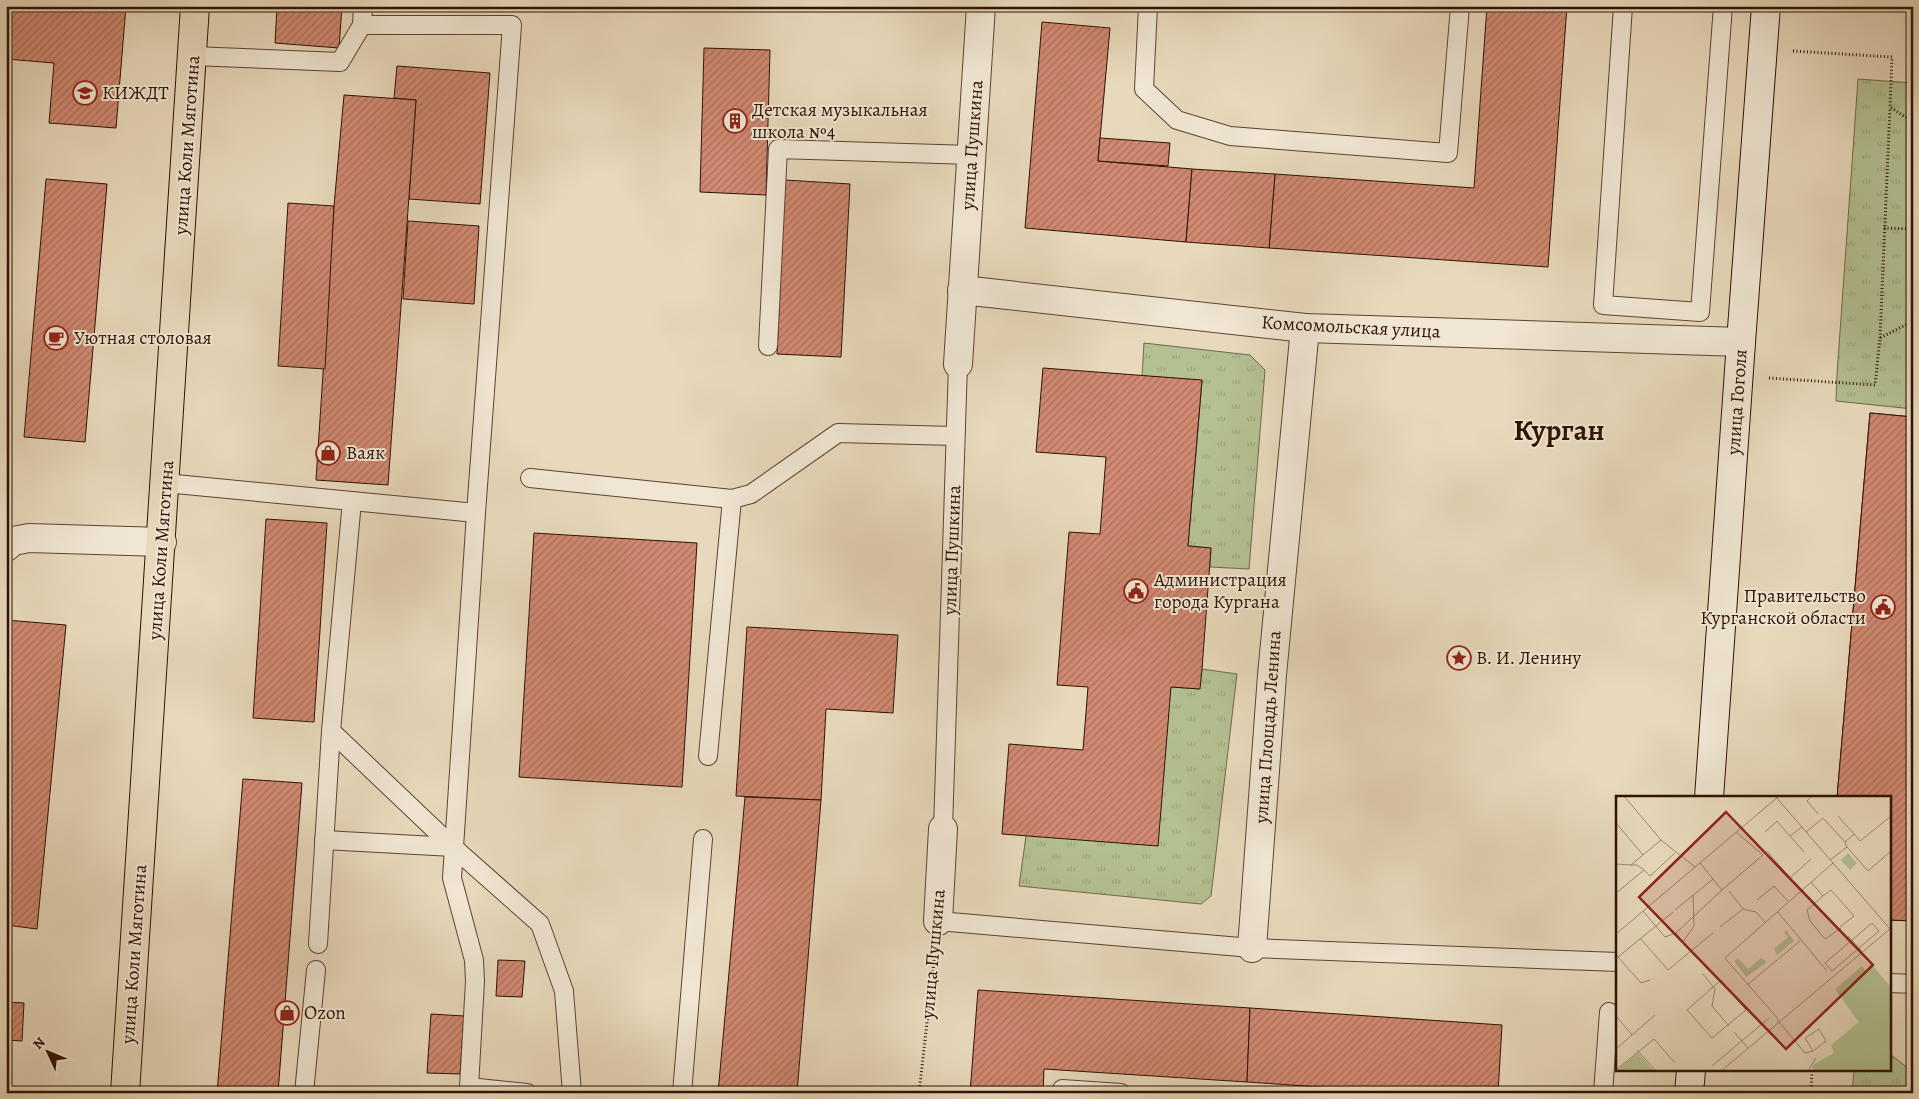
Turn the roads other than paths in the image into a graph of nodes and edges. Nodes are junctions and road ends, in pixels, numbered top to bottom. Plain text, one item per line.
1 (196, 6) edge
2 (364, 6) edge
3 (981, 6) edge
4 (1148, 6) edge
5 (1460, 6) edge
6 (1623, 6) edge
7 (1723, 6) edge
8 (1766, 6) edge
9 (362, 25) junction
10 (192, 56) junction
11 (971, 155) junction
12 (962, 290) junction
13 (1305, 328) junction
14 (1741, 342) junction
15 (768, 346) dead end
16 (958, 364) joint
17 (955, 436) junction
18 (530, 478) dead end
19 (166, 483) junction
20 (732, 499) junction
21 (352, 501) junction
22 (476, 513) junction
23 (162, 542) junction
24 (6, 547) edge
25 (331, 731) junction
26 (708, 756) dead end
27 (1709, 796) edge
28 (943, 829) joint
29 (702, 839) dead end
30 (324, 840) junction
31 (453, 847) junction
32 (938, 921) joint
33 (318, 944) dead end
34 (1252, 948) junction
35 (1616, 962) edge
36 (316, 970) dead end
37 (1892, 983) edge
38 (1913, 984) edge
39 (1610, 1012) dead end
40 (1690, 1072) edge
41 (468, 1090) edge
42 (125, 1093) edge
43 (304, 1093) edge
44 (527, 1093) edge
45 (572, 1093) edge
46 (682, 1093) edge
47 (1062, 1093) edge
48 (1121, 1093) edge
49 (1603, 1093) edge
50 (1689, 1093) edge

1 - 10 main road, улица Коли Мяготина
2 - 9 lane
3 - 11 street, улица Пушкина
4 - 5 lane
6 - 7 lane
8 - 14 street, улица Гоголя
9 - 10 lane
9 - 22 lane
10 - 19 main road, улица Коли Мяготина
11 - 12 street, улица Пушкина
11 - 15 lane
12 - 13 street, Комсомольская улица
12 - 16 street, улица Пушкина
13 - 14 street, Комсомольская улица
13 - 34 street, улица Площадь Ленина
14 - 27 street, улица Гоголя
16 - 17 lane, улица Пушкина
17 - 20 lane
17 - 28 lane, улица Пушкина
18 - 20 lane
19 - 21 lane
19 - 23 main road, улица Коли Мяготина
20 - 26 lane
21 - 22 lane
21 - 25 lane
22 - 31 lane
23 - 24 street
23 - 42 main road, улица Коли Мяготина
25 - 30 lane
25 - 31 lane
28 - 32 street, улица Пушкина
29 - 46 lane
30 - 31 lane
30 - 33 lane
31 - 41 lane
31 - 45 lane
32 - 34 lane
34 - 35 lane
36 - 43 lane
37 - 38 lane
39 - 49 lane
40 - 50 street
41 - 44 lane
47 - 48 lane

